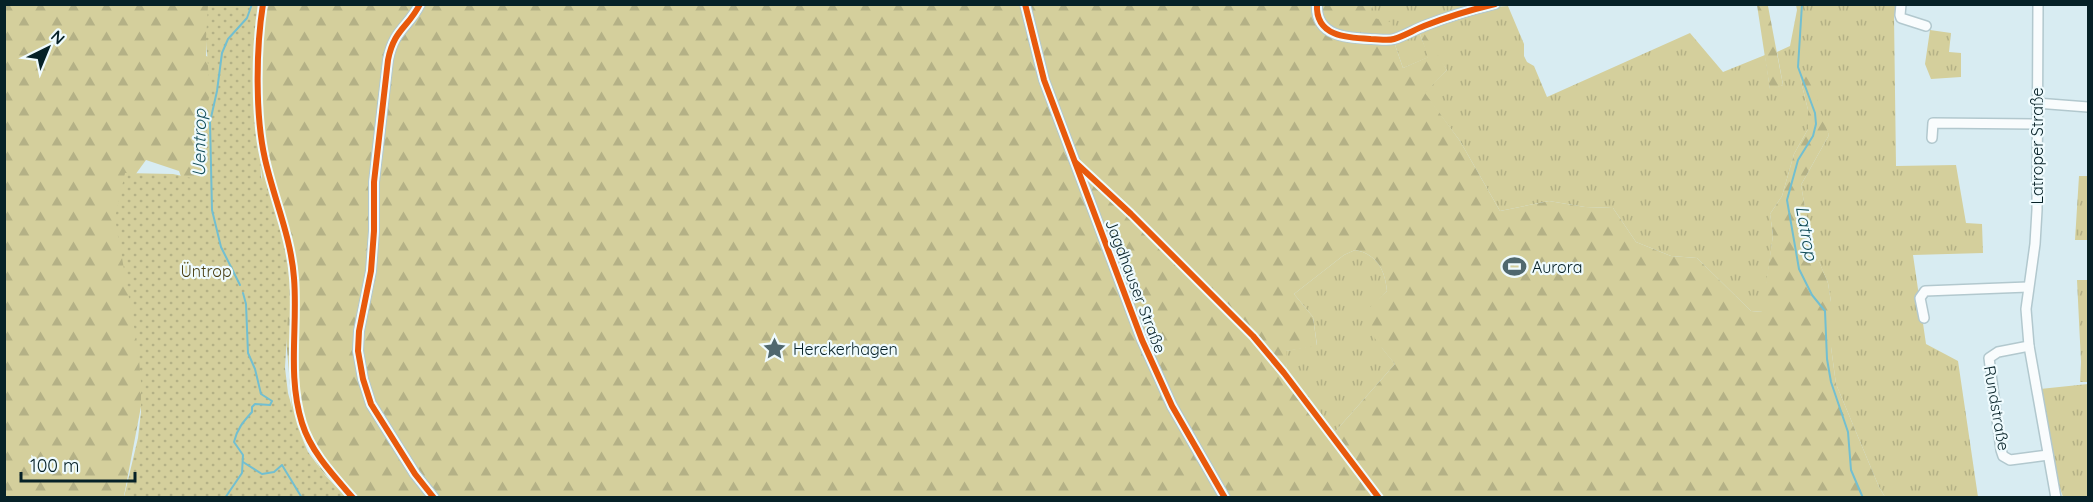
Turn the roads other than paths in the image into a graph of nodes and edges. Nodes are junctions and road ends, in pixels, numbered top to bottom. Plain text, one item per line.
1 (420, 4) edge
2 (1025, 4) edge
3 (1317, 4) edge
4 (1495, 4) edge
5 (1901, 4) edge
6 (2038, 4) edge
7 (1926, 26) dead end
8 (2036, 103) junction
9 (2088, 108) edge
10 (2037, 124) junction
11 (1932, 138) dead end
12 (2028, 287) junction
13 (1924, 318) dead end
14 (2029, 346) junction
15 (2048, 455) junction
16 (434, 498) edge
17 (1225, 498) edge
18 (2056, 498) edge

1 - 16 street
2 - 17 street, Jagdhauser Straße
3 - 4 street
5 - 7 street
6 - 8 street, Latroper Straße
8 - 9 street
8 - 10 street, Latroper Straße
10 - 11 street
10 - 12 street, Latroper Straße
12 - 13 street
12 - 14 street, Latroper Straße
14 - 15 street, Latroper Straße
14 - 15 street, Rundstraße
15 - 18 street, Latroper Straße

